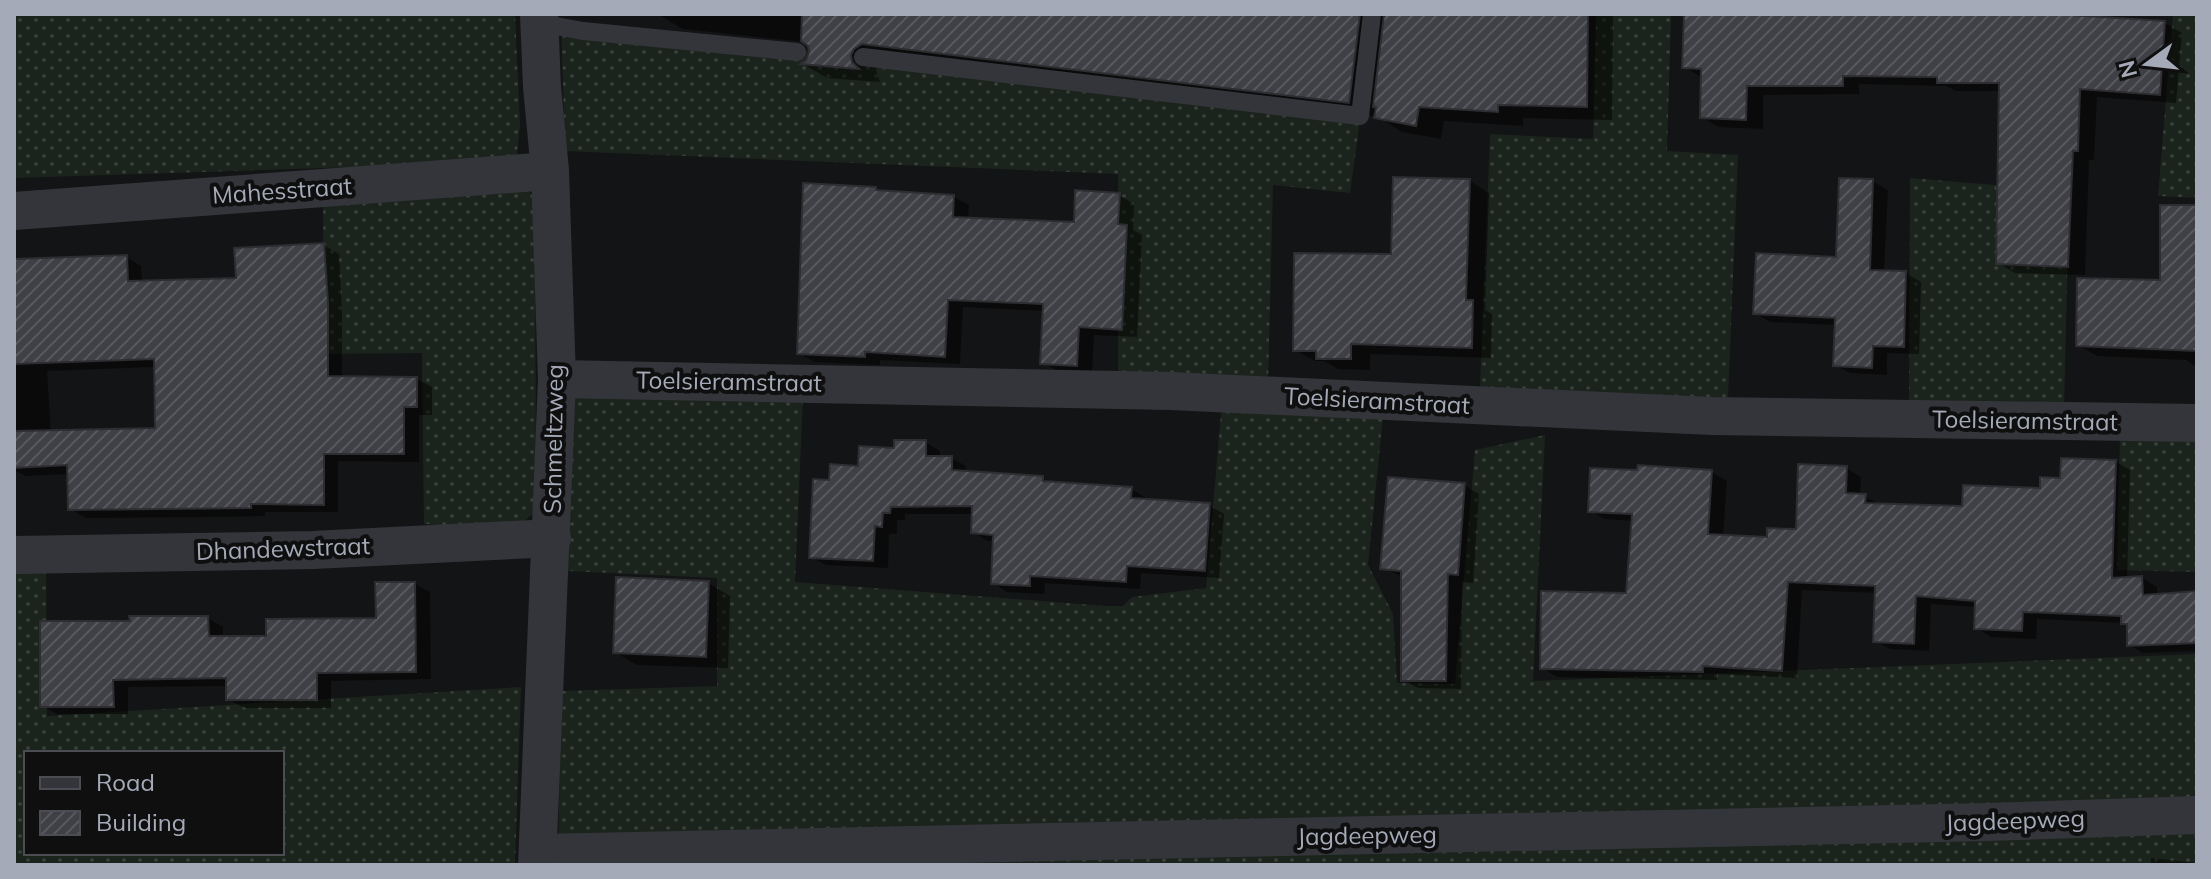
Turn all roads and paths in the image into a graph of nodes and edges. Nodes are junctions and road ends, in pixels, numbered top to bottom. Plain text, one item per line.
1 (1372, 14) edge
2 (540, 18) edge
3 (797, 52) dead end
4 (863, 57) dead end
5 (550, 171) junction
6 (14, 211) edge
7 (557, 379) junction
8 (2197, 423) edge
9 (552, 538) junction
10 (14, 555) edge
11 (2197, 815) edge
12 (537, 859) edge

1 - 4 lane
2 - 3 lane
2 - 5 street, Schmeltzweg
5 - 6 street, Mahesstraat
5 - 7 street, Schmeltzweg
7 - 8 street, Toelsieramstraat
7 - 9 street, Schmeltzweg
9 - 10 street, Dhandewstraat
9 - 12 street, Schmeltzweg
11 - 12 street, Jagdeepweg

